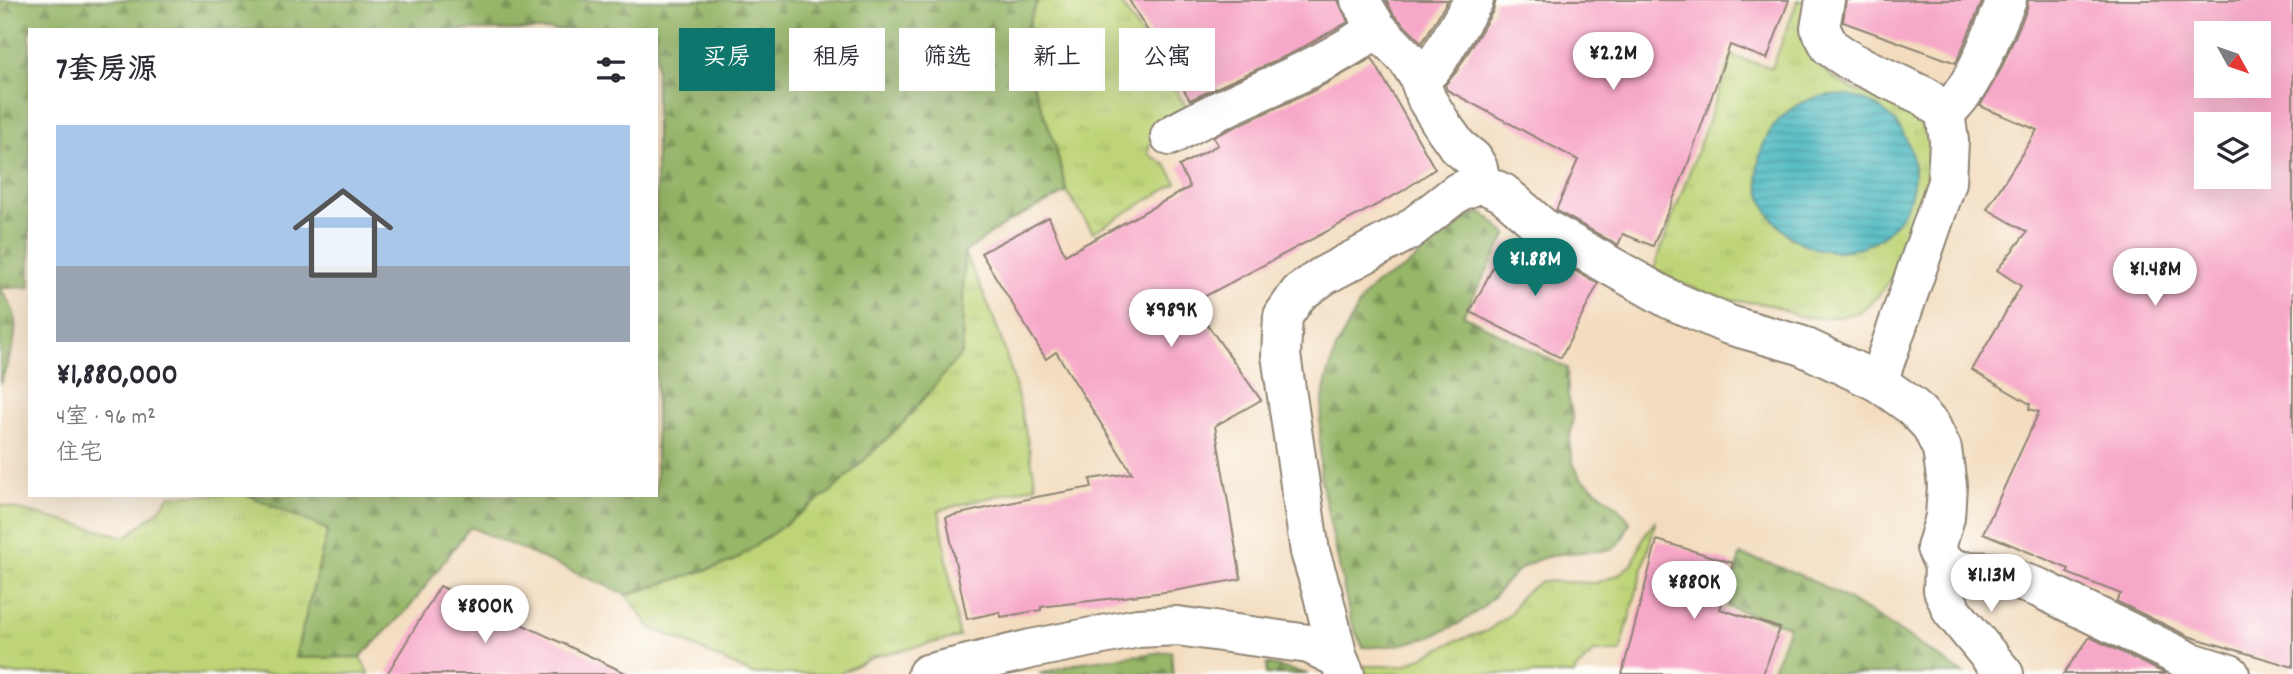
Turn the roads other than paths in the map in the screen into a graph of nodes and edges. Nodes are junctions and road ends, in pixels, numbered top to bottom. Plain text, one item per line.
1 (1474, 0) edge
2 (1825, 0) edge
3 (2007, 0) edge
4 (1369, 14) edge
5 (1418, 76) junction
6 (1945, 113) junction
7 (1170, 136) dead end
8 (1481, 183) junction
9 (1878, 382) junction
10 (1944, 565) junction
11 (1342, 666) edge
12 (927, 674) edge
13 (2004, 674) edge
14 (2230, 674) edge

1 - 5 street
2 - 6 street
3 - 6 street
4 - 5 street
4 - 7 street
5 - 8 street
6 - 9 street
8 - 9 street
8 - 11 street
9 - 10 street
10 - 13 street
10 - 14 street
11 - 12 street

